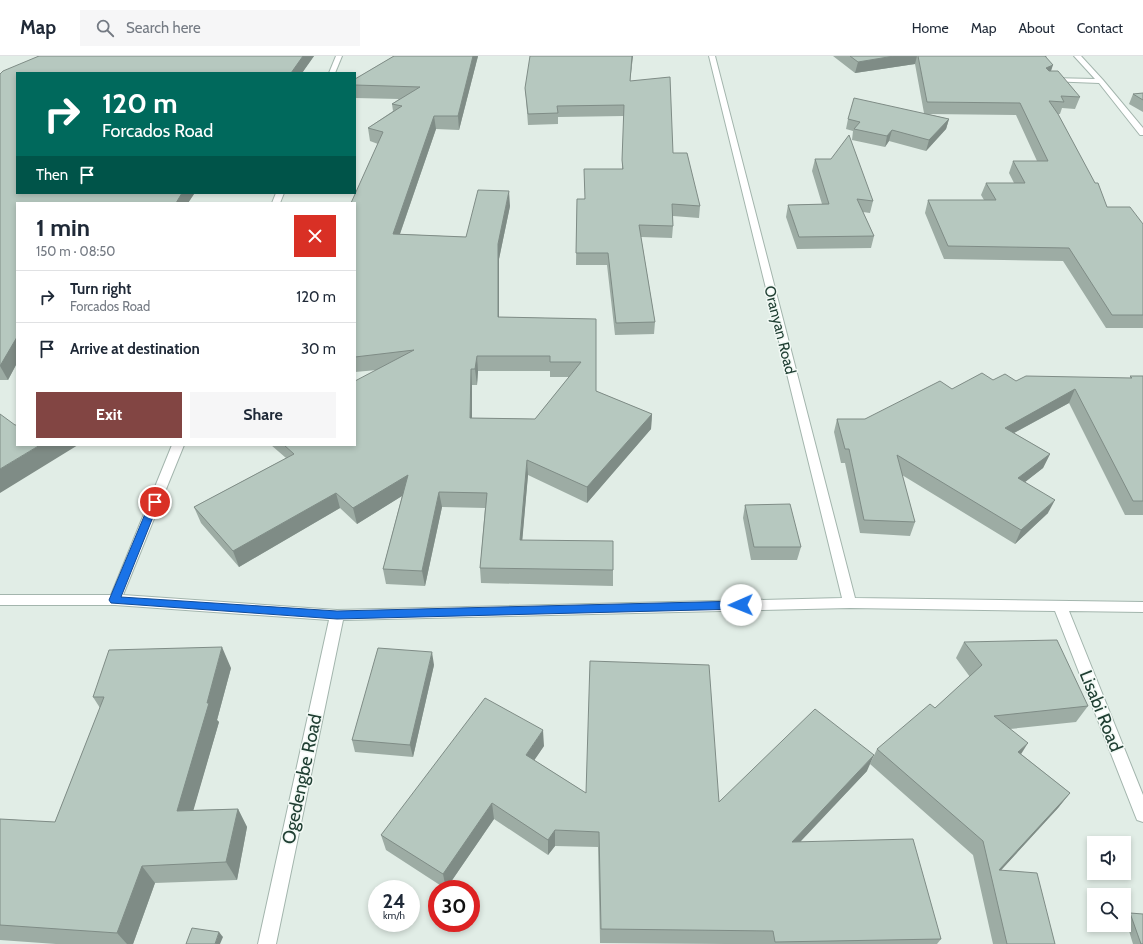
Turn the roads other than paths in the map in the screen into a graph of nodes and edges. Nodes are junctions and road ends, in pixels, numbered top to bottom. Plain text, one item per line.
1 (339, 56) edge
2 (712, 56) edge
3 (1077, 56) edge
4 (332, 72) edge
5 (1046, 80) edge
6 (1101, 81) junction
7 (1143, 133) edge
8 (178, 446) edge
9 (0, 600) edge
10 (114, 600) junction
11 (850, 603) junction
12 (1060, 606) junction
13 (1143, 607) edge
14 (337, 615) junction
15 (1143, 815) edge
16 (267, 944) edge

1 - 4 street
2 - 11 street, Oranyan Road
3 - 6 street
5 - 6 street
6 - 7 street
8 - 10 street
9 - 10 street
10 - 14 street
11 - 12 street
11 - 14 street
12 - 13 street
12 - 15 street, Lisabi Road
14 - 16 street, Ogedengbe Road

